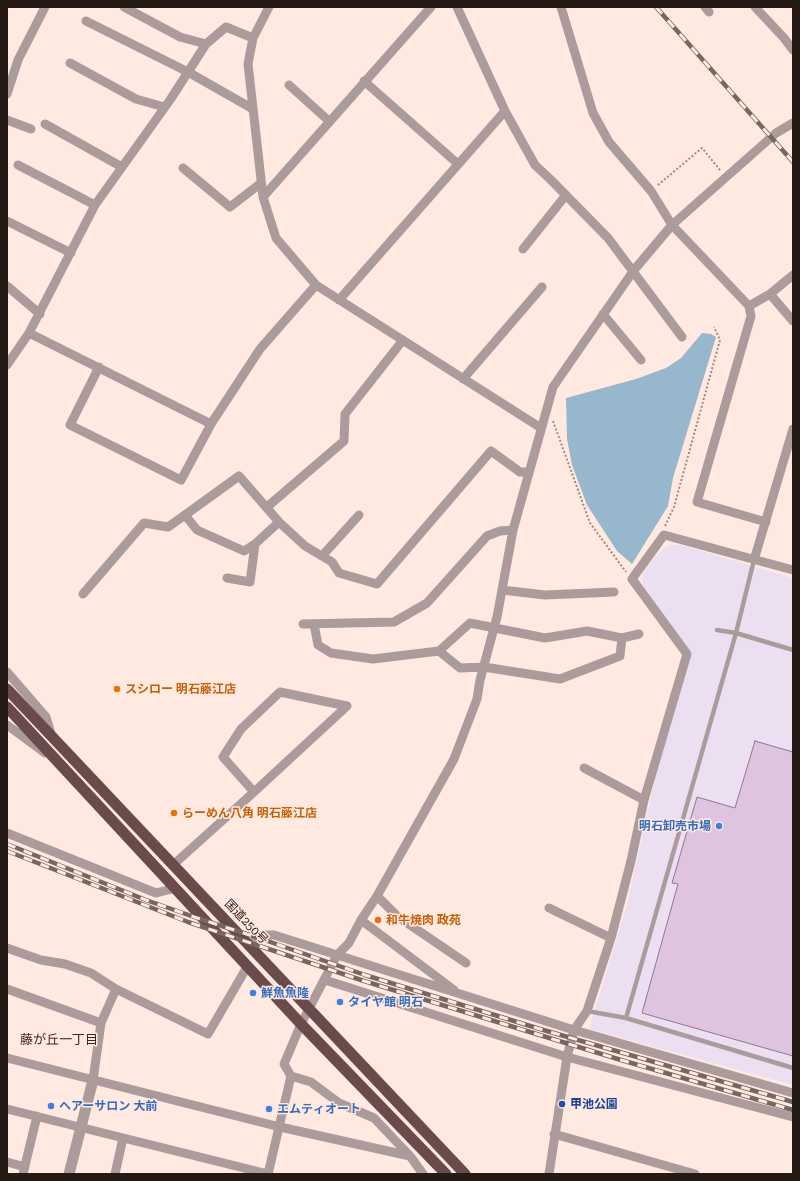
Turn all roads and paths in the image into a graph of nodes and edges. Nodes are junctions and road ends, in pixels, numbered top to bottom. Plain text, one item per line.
1 (45, 7) edge
2 (124, 7) edge
3 (269, 7) edge
4 (431, 7) edge
5 (457, 7) edge
6 (561, 7) edge
7 (759, 8) edge
8 (86, 21) dead end
9 (253, 38) junction
10 (206, 44) junction
11 (793, 50) edge
12 (70, 63) dead end
13 (188, 72) junction
14 (364, 81) junction
15 (289, 85) dead end
16 (7, 94) edge
17 (164, 107) junction
18 (253, 109) junction
19 (505, 110) junction
20 (7, 120) edge
21 (329, 121) junction
22 (793, 123) edge
23 (45, 124) dead end
24 (31, 129) dead end
25 (458, 164) junction
26 (18, 165) dead end
27 (122, 167) junction
28 (183, 168) dead end
29 (726, 177) junction
30 (261, 183) junction
31 (651, 191) junction
32 (566, 195) junction
33 (263, 197) junction
34 (95, 205) junction
35 (7, 221) edge
36 (672, 225) junction
37 (523, 249) dead end
38 (71, 253) junction
39 (634, 270) junction
40 (793, 275) edge
41 (316, 285) junction
42 (7, 286) edge
43 (542, 287) dead end
44 (770, 294) junction
45 (339, 300) junction
46 (749, 306) junction
47 (40, 314) junction
48 (603, 314) junction
49 (793, 321) edge
50 (714, 327) dead end
51 (29, 334) junction
52 (682, 337) dead end
53 (403, 340) junction
54 (641, 360) dead end
55 (7, 365) edge
56 (99, 367) junction
57 (463, 379) junction
58 (546, 412) junction
59 (211, 424) junction
60 (541, 428) junction
61 (793, 429) edge
62 (528, 472) junction
63 (267, 507) junction
64 (185, 515) junction
65 (359, 515) dead end
66 (279, 522) junction
67 (766, 522) junction
68 (513, 530) junction
69 (664, 535) junction
70 (255, 544) junction
71 (322, 556) junction
72 (754, 560) junction
73 (793, 570) edge
74 (227, 578) dead end
75 (632, 580) junction
76 (502, 590) junction
77 (614, 592) dead end
78 (83, 594) dead end
79 (303, 624) dead end
80 (314, 624) junction
81 (494, 627) junction
82 (717, 630) dead end
83 (736, 633) junction
84 (639, 634) dead end
85 (622, 638) junction
86 (793, 650) edge
87 (439, 651) junction
88 (484, 667) junction
89 (7, 672) edge
90 (7, 689) edge
91 (7, 707) edge
92 (7, 725) edge
93 (52, 737) junction
94 (62, 766) junction
95 (584, 768) dead end
96 (254, 792) junction
97 (644, 800) junction
98 (7, 833) edge
99 (173, 866) junction
100 (176, 888) junction
101 (377, 896) junction
102 (549, 908) dead end
103 (361, 920) junction
104 (611, 938) junction
105 (250, 945) junction
106 (7, 948) edge
107 (337, 955) junction
108 (466, 963) dead end
109 (247, 967) junction
110 (325, 980) junction
111 (7, 989) edge
112 (116, 989) junction
113 (460, 994) junction
114 (310, 1009) junction
115 (587, 1011) junction
116 (626, 1018) junction
117 (101, 1023) junction
118 (301, 1024) junction
119 (574, 1030) junction
120 (567, 1057) junction
121 (7, 1058) edge
122 (793, 1068) edge
123 (291, 1076) junction
124 (93, 1080) junction
125 (793, 1093) edge
126 (7, 1109) edge
127 (37, 1116) junction
128 (793, 1117) edge
129 (80, 1127) junction
130 (280, 1127) junction
131 (554, 1134) junction
132 (123, 1138) junction
133 (410, 1156) junction
134 (7, 1162) edge
135 (24, 1170) edge
136 (69, 1174) edge
137 (115, 1174) edge
138 (268, 1174) edge
139 (423, 1174) edge
140 (446, 1174) edge
141 (465, 1174) edge
142 (549, 1174) edge
143 (695, 1174) edge

1 - 16 street
2 - 10 street
3 - 9 street
4 - 14 street
5 - 19 street
6 - 31 street
7 - 11 street
8 - 13 street
9 - 10 street
9 - 18 street
10 - 13 street
12 - 17 street
13 - 17 street
13 - 18 street
14 - 21 street
14 - 25 street
15 - 21 street
17 - 27 street
18 - 30 street
19 - 25 street
19 - 32 street
20 - 24 street
21 - 33 street
22 - 29 street
23 - 27 street
25 - 45 street
26 - 34 street
27 - 34 street
28 - 30 street
29 - 31 path
29 - 36 street
30 - 33 street
31 - 36 street
32 - 37 street
32 - 39 street
33 - 41 street
34 - 38 street
35 - 38 street
36 - 39 street
36 - 46 street
38 - 47 street
39 - 48 street
39 - 52 street
40 - 44 street
41 - 45 street
41 - 59 street
42 - 47 street
43 - 57 street
44 - 46 street
44 - 49 street
45 - 53 street
46 - 67 street
47 - 51 street
48 - 54 street
48 - 58 street
50 - 69 path
51 - 55 street
51 - 56 street
53 - 57 street
53 - 63 street
56 - 59 street
56 - 59 street
57 - 60 street
58 - 60 street
58 - 75 path
60 - 62 street
61 - 67 street
62 - 68 street
62 - 71 street
63 - 64 street
63 - 66 street
64 - 70 street
64 - 78 street
65 - 71 street
66 - 70 street
66 - 71 street
67 - 72 street
68 - 76 street
68 - 80 street
69 - 72 street
69 - 75 street
70 - 74 street
72 - 73 street
72 - 83 lane
75 - 97 street
76 - 77 street
76 - 81 street
79 - 80 street
80 - 87 street
81 - 85 street
81 - 87 street
81 - 88 street
82 - 83 lane
83 - 86 lane
83 - 116 lane
84 - 85 street
85 - 88 street
87 - 88 street
88 - 101 street
89 - 93 street
90 - 93 highway, 国道250号
91 - 94 highway
92 - 94 street
93 - 99 highway, 国道250号
94 - 100 highway
95 - 97 street
96 - 96 street
96 - 99 street
97 - 104 street
98 - 100 street
99 - 105 highway, 国道250号
100 - 109 highway
101 - 103 street
101 - 108 street
102 - 104 street
103 - 107 street
103 - 113 street
104 - 115 street
105 - 107 street
105 - 114 highway, 国道250号
106 - 112 street
107 - 110 street
107 - 113 street
109 - 112 street
109 - 118 highway
110 - 114 street
110 - 120 street
111 - 117 street
112 - 117 street
113 - 119 street
114 - 118 street
114 - 141 highway, 国道250号
115 - 116 lane
115 - 119 street
116 - 122 lane
117 - 124 street
118 - 123 street
118 - 140 highway
119 - 120 street
119 - 125 street
120 - 128 street
120 - 131 street
121 - 124 street
123 - 130 street
123 - 133 street
124 - 129 street
124 - 130 street
126 - 127 street
127 - 129 street
127 - 135 street
129 - 132 street
129 - 136 street
130 - 133 street
130 - 138 street
131 - 142 street
131 - 143 street
132 - 137 street
132 - 138 street
133 - 139 street
134 - 135 street

